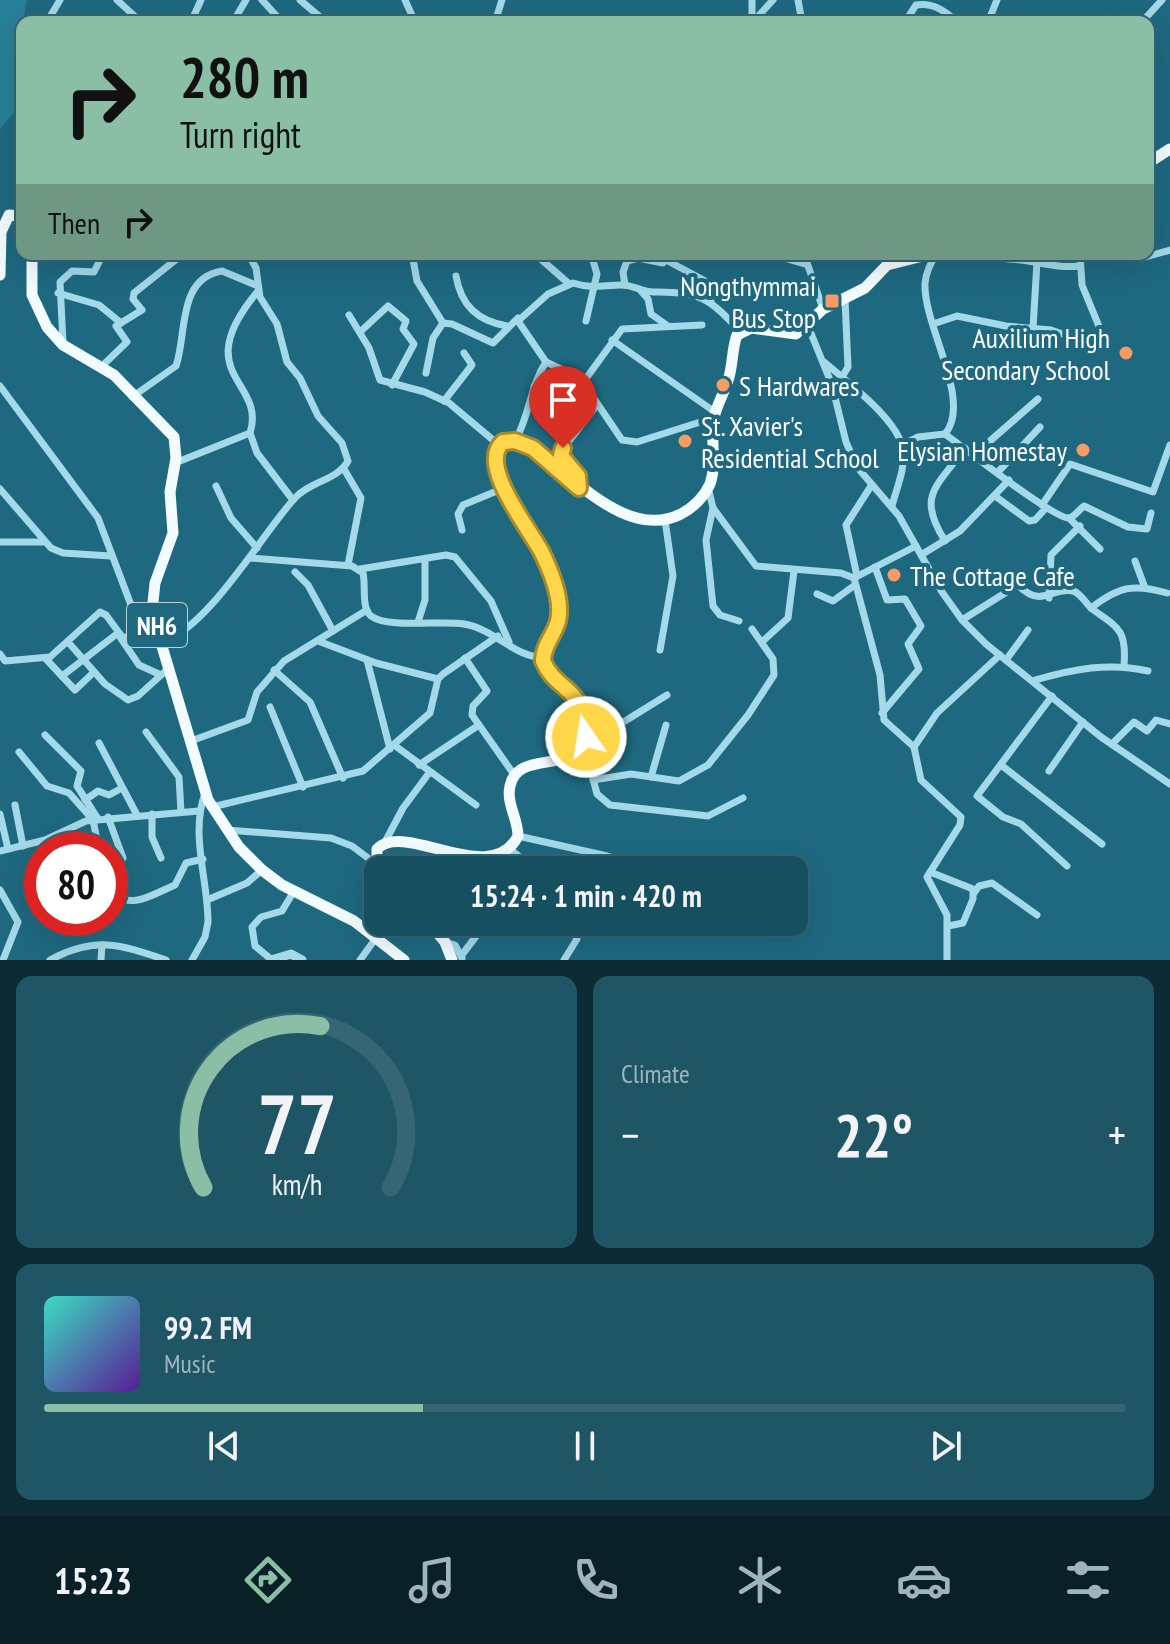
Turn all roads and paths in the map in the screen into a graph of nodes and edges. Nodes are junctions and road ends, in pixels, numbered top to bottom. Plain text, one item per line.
1 (117, 0) edge
2 (262, 0) edge
3 (300, 0) edge
4 (773, 0) edge
5 (986, 0) edge
6 (1161, 0) edge
7 (996, 4) edge
8 (134, 16) edge
9 (277, 16) edge
10 (317, 16) edge
11 (758, 16) edge
12 (909, 16) edge
13 (949, 16) edge
14 (1147, 16) edge
15 (16, 216) edge
16 (32, 260) edge
17 (100, 260) edge
18 (175, 260) edge
19 (251, 260) edge
20 (413, 260) edge
21 (542, 260) edge
22 (593, 260) edge
23 (635, 260) edge
24 (673, 260) edge
25 (791, 260) edge
26 (805, 260) edge
27 (908, 260) edge
28 (932, 260) edge
29 (1018, 260) edge
30 (1080, 260) edge
31 (1037, 262) junction
32 (805, 264) junction
33 (1079, 266) junction
34 (0, 275) edge
35 (456, 276) dead end
36 (567, 282) junction
37 (625, 285) junction
38 (258, 288) junction
39 (593, 289) junction
40 (639, 289) junction
41 (58, 293) junction
42 (845, 299) junction
43 (711, 302) junction
44 (823, 309) junction
45 (349, 315) dead end
46 (520, 316) junction
47 (586, 321) dead end
48 (121, 323) junction
49 (443, 323) junction
50 (933, 324) junction
51 (702, 325) dead end
52 (507, 326) junction
53 (668, 326) junction
54 (808, 326) junction
55 (1033, 328) junction
56 (360, 332) junction
57 (740, 332) junction
58 (612, 340) junction
59 (63, 345) junction
60 (464, 353) dead end
61 (822, 360) junction
62 (546, 362) junction
63 (102, 366) junction
64 (426, 373) dead end
65 (842, 377) junction
66 (582, 384) junction
67 (392, 385) junction
68 (0, 386) edge
69 (534, 386) junction
70 (132, 397) junction
71 (1038, 399) dead end
72 (444, 401) junction
73 (596, 406) junction
74 (714, 415) junction
75 (584, 421) junction
76 (1040, 427) dead end
77 (250, 433) junction
78 (945, 434) junction
79 (515, 441) junction
80 (499, 445) junction
81 (902, 445) junction
82 (1170, 445) edge
83 (965, 448) junction
84 (974, 455) junction
85 (175, 463) junction
86 (344, 469) junction
87 (998, 472) junction
88 (1009, 480) junction
89 (216, 486) dead end
90 (871, 486) junction
91 (708, 487) junction
92 (504, 488) junction
93 (579, 488) junction
94 (0, 489) edge
95 (995, 496) junction
96 (293, 500) junction
97 (892, 506) junction
98 (1044, 506) junction
99 (713, 508) junction
100 (1151, 513) dead end
101 (1069, 518) junction
102 (665, 520) junction
103 (1080, 526) junction
104 (462, 530) dead end
105 (945, 541) junction
106 (0, 542) edge
107 (43, 542) junction
108 (916, 546) junction
109 (257, 548) junction
110 (1100, 549) dead end
111 (921, 555) junction
112 (111, 556) junction
113 (250, 558) junction
114 (425, 559) junction
115 (1135, 561) dead end
116 (348, 565) junction
117 (875, 567) junction
118 (360, 569) junction
119 (794, 571) junction
120 (295, 572) dead end
121 (855, 580) junction
122 (1145, 588) junction
123 (1167, 593) dead end
124 (817, 594) dead end
125 (1049, 598) junction
126 (1091, 608) junction
127 (367, 610) junction
128 (962, 620) junction
129 (739, 621) dead end
130 (418, 622) junction
131 (152, 629) junction
132 (752, 629) dead end
133 (1028, 630) dead end
134 (333, 631) junction
135 (119, 635) junction
136 (498, 636) junction
137 (318, 641) junction
138 (763, 641) junction
139 (68, 642) junction
140 (161, 643) junction
141 (510, 644) junction
142 (660, 650) dead end
143 (0, 654) edge
144 (543, 657) junction
145 (45, 658) junction
146 (465, 658) junction
147 (1003, 658) junction
148 (83, 660) junction
149 (367, 660) junction
150 (1124, 665) junction
151 (274, 670) junction
152 (165, 671) junction
153 (1148, 671) dead end
154 (94, 672) junction
155 (62, 676) junction
156 (438, 679) junction
157 (1035, 680) junction
158 (667, 695) dead end
159 (1052, 696) junction
160 (270, 707) dead end
161 (882, 713) junction
162 (1083, 722) junction
163 (1170, 724) edge
164 (479, 725) junction
165 (666, 725) dead end
166 (586, 730) junction
167 (146, 732) dead end
168 (45, 735) dead end
169 (191, 741) junction
170 (99, 743) dead end
171 (584, 744) junction
172 (1112, 744) junction
173 (392, 747) junction
174 (914, 747) junction
175 (19, 752) dead end
176 (419, 765) junction
177 (1001, 765) junction
178 (1049, 771) dead end
179 (429, 773) junction
180 (515, 776) junction
181 (651, 777) junction
182 (343, 778) junction
183 (593, 780) junction
184 (1170, 784) edge
185 (303, 787) junction
186 (122, 788) junction
187 (205, 793) junction
188 (743, 798) dead end
189 (85, 800) junction
190 (15, 805) dead end
191 (476, 805) dead end
192 (212, 807) junction
193 (199, 811) junction
194 (181, 812) junction
195 (0, 814) edge
196 (152, 814) junction
197 (137, 815) junction
198 (108, 817) junction
199 (95, 820) junction
200 (227, 830) junction
201 (65, 832) edge
202 (96, 832) edge
203 (113, 832) edge
204 (518, 836) junction
205 (385, 842) junction
206 (1102, 844) dead end
207 (23, 846) joint
208 (4, 850) edge
209 (506, 851) junction
210 (366, 856) edge
211 (379, 856) edge
212 (505, 856) edge
213 (514, 856) edge
214 (607, 856) edge
215 (161, 858) dead end
216 (203, 859) junction
217 (1067, 866) dead end
218 (262, 870) junction
219 (930, 872) junction
220 (0, 890) edge
221 (294, 891) junction
222 (974, 893) junction
223 (207, 900) junction
224 (128, 902) edge
225 (1037, 915) dead end
226 (948, 926) junction
227 (440, 936) edge
228 (476, 936) edge
229 (575, 936) edge
230 (376, 938) junction
231 (102, 945) junction
232 (3, 955) edge
233 (459, 959) edge
234 (50, 960) edge
235 (101, 960) edge
236 (166, 960) edge
237 (192, 960) edge
238 (272, 960) edge
239 (302, 960) edge
240 (360, 960) edge
241 (404, 960) edge
242 (564, 960) edge
243 (947, 960) edge

1 - 8 street
2 - 9 street
3 - 10 street
4 - 11 street
5 - 7 street
6 - 14 street
12 - 13 street
15 - 34 highway
16 - 59 highway, NH6
17 - 41 street
18 - 48 street
19 - 38 street
20 - 49 street
21 - 36 street
22 - 39 street
23 - 37 street
24 - 43 street
25 - 32 street
26 - 32 street
27 - 42 highway
28 - 50 street
29 - 31 street
30 - 33 street
31 - 33 street
31 - 55 street
32 - 44 street
33 - 55 street
35 - 52 street
36 - 39 street
36 - 46 street
37 - 39 street
37 - 40 street
38 - 70 street
38 - 77 street
38 - 86 street
39 - 47 street
40 - 43 street
40 - 53 street
41 - 48 street
41 - 59 street
42 - 44 highway
42 - 65 street
43 - 57 street
44 - 54 highway
45 - 56 street
46 - 52 street
46 - 62 street
48 - 63 street
49 - 52 street
49 - 64 street
50 - 55 street
50 - 78 street
51 - 53 street
53 - 58 street
54 - 57 highway
54 - 61 street
56 - 67 street
56 - 67 street
57 - 74 highway
58 - 66 street
58 - 74 street
59 - 63 highway, NH6
60 - 72 street
61 - 65 street
61 - 90 street
62 - 66 street
62 - 69 street
63 - 70 highway, NH6
65 - 81 street
66 - 73 street
67 - 72 street
68 - 112 street
69 - 75 street
69 - 79 street
70 - 85 highway, NH6
71 - 84 street
72 - 80 street
73 - 74 street
73 - 75 street
74 - 91 highway
75 - 93 street
76 - 87 street
77 - 85 street
77 - 96 street
78 - 81 street
78 - 83 street
79 - 80 highway
79 - 93 highway
80 - 92 highway
81 - 97 street
82 - 98 street
83 - 84 street
83 - 105 street
84 - 87 street
85 - 131 highway, NH6
86 - 96 street
86 - 116 street
87 - 88 street
88 - 95 street
88 - 98 street
89 - 109 street
90 - 97 street
90 - 121 street
91 - 99 street
91 - 102 highway
92 - 104 street
92 - 144 highway
93 - 102 highway
94 - 107 street
95 - 98 street
95 - 105 street
96 - 109 street
97 - 108 street
98 - 101 street
99 - 119 street
99 - 129 street
100 - 101 street
101 - 103 street
102 - 142 street
103 - 110 street
103 - 125 street
105 - 111 street
106 - 107 street
107 - 112 street
108 - 111 street
108 - 117 street
109 - 113 street
111 - 128 street
112 - 131 street
113 - 116 street
113 - 140 street
114 - 118 street
114 - 130 street
114 - 141 street
115 - 122 street
116 - 118 street
117 - 121 street
117 - 161 street
118 - 127 street
119 - 121 street
119 - 138 street
120 - 134 street
121 - 124 street
121 - 161 street
122 - 123 street
122 - 126 street
125 - 126 street
125 - 128 street
126 - 150 street
127 - 130 street
127 - 134 street
128 - 147 street
130 - 136 street
131 - 135 street
131 - 140 highway, NH6
132 - 138 street
133 - 147 street
134 - 137 street
135 - 139 street
135 - 148 street
135 - 152 street
136 - 141 street
136 - 146 street
137 - 149 street
137 - 151 street
138 - 181 street
139 - 145 street
139 - 148 street
140 - 152 highway, NH6
141 - 144 street
143 - 145 street
144 - 166 highway
145 - 155 street
146 - 156 street
146 - 164 street
147 - 157 street
147 - 174 street
148 - 154 street
148 - 155 street
149 - 156 street
149 - 173 street
150 - 153 street
150 - 157 street
151 - 169 street
151 - 182 street
152 - 154 street
152 - 169 highway, NH6
154 - 155 street
156 - 173 street
157 - 159 street
158 - 166 street
159 - 162 street
159 - 177 street
160 - 185 street
161 - 174 street
162 - 172 street
162 - 178 street
163 - 172 street
164 - 176 street
164 - 180 street
165 - 181 street
166 - 171 highway
167 - 194 street
168 - 189 street
169 - 187 highway, NH6
170 - 186 street
171 - 180 highway
171 - 183 street
172 - 184 street
173 - 176 street
173 - 182 street
174 - 219 street
175 - 199 street
176 - 179 street
177 - 206 street
177 - 217 street
179 - 191 street
179 - 205 street
180 - 204 highway
181 - 183 street
182 - 185 street
183 - 188 street
185 - 192 street
186 - 189 street
186 - 197 street
187 - 192 highway, NH6
187 - 193 street
189 - 199 street
190 - 207 street
192 - 200 highway, NH6
193 - 194 street
193 - 216 street
194 - 196 street
195 - 208 street
196 - 197 street
196 - 215 street
197 - 198 street
198 - 199 street
198 - 203 street
199 - 201 street
199 - 202 street
200 - 210 street
200 - 218 highway, NH6
204 - 209 highway
204 - 214 street
205 - 209 highway
205 - 211 highway
207 - 208 street
209 - 212 street
209 - 213 street
216 - 223 street
216 - 224 street
218 - 221 highway, NH6
218 - 223 street
219 - 222 street
219 - 226 street
220 - 232 street
221 - 230 highway, NH6
221 - 238 street
222 - 225 street
222 - 226 street
223 - 237 street
226 - 243 street
227 - 233 highway
228 - 233 street
229 - 242 street
230 - 240 street
230 - 241 highway, NH6
231 - 234 street
231 - 235 street
231 - 236 street
238 - 239 street

